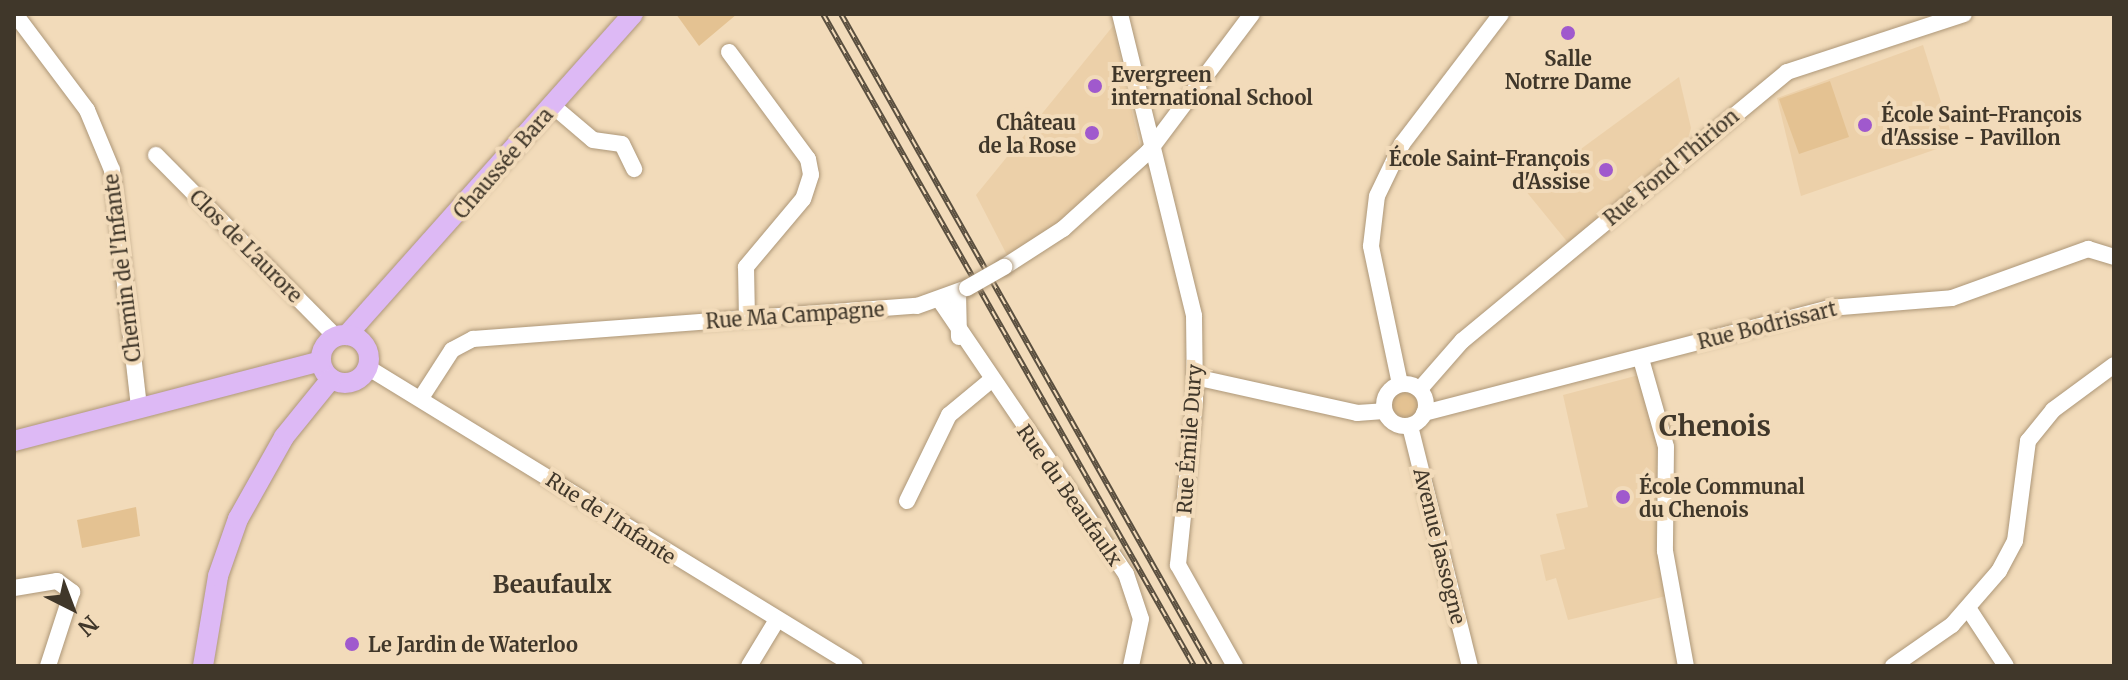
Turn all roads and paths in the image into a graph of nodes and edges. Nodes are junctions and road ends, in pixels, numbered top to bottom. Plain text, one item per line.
1 (15, 14) edge
2 (633, 14) edge
3 (1120, 14) edge
4 (1252, 14) edge
5 (1501, 14) edge
6 (1964, 14) edge
7 (729, 52) dead end
8 (553, 106) junction
9 (1149, 151) junction
10 (156, 155) dead end
11 (634, 169) dead end
12 (2112, 252) edge
13 (963, 291) junction
14 (941, 302) junction
15 (747, 318) junction
16 (959, 337) junction
17 (349, 338) junction
18 (1641, 359) junction
19 (2114, 365) edge
20 (367, 367) junction
21 (326, 370) junction
22 (1195, 377) junction
23 (990, 381) junction
24 (1400, 384) junction
25 (1420, 389) junction
26 (421, 398) junction
27 (139, 406) junction
28 (1384, 411) junction
29 (1424, 413) junction
30 (1410, 426) junction
31 (14, 441) edge
32 (907, 501) dead end
33 (14, 588) edge
34 (1968, 608) junction
35 (775, 623) junction
36 (48, 666) edge
37 (203, 666) edge
38 (749, 666) edge
39 (855, 666) edge
40 (1131, 666) edge
41 (1235, 666) edge
42 (1470, 666) edge
43 (1686, 666) edge
44 (1893, 666) edge
45 (2006, 666) edge

1 - 27 street, Chemin de l'Infante
2 - 8 main road, Chaussée Bara
3 - 9 street, Rue Émile Dury
4 - 9 street, Rue Ma Campagne
5 - 24 street
6 - 25 street, Rue Fond Thirion
7 - 15 street
8 - 11 street
8 - 17 main road, Chaussée Bara
9 - 13 street, Rue Ma Campagne, bridge
9 - 22 street, Rue Émile Dury
10 - 17 street, Clos de L'aurore
12 - 18 street, Rue Bodrissart
13 - 14 street, Rue Ma Campagne
13 - 16 street
14 - 15 street, Rue Ma Campagne
14 - 16 street, Rue du Beaufaulx
15 - 26 street, Rue Ma Campagne
16 - 23 street, Rue du Beaufaulx
17 - 20 main road
17 - 21 main road
18 - 29 street, Rue Bodrissart
18 - 43 street
19 - 34 street
20 - 21 main road
20 - 26 street, Rue de l'Infante
21 - 27 main road
21 - 37 main road
22 - 28 street
22 - 41 street, Rue Émile Dury
23 - 32 street
23 - 40 street, Rue du Beaufaulx
24 - 25 street
24 - 28 street
25 - 29 street
26 - 35 street, Rue de l'Infante
27 - 31 main road
28 - 30 street
29 - 30 street
30 - 42 street, Avenue Jassogne
33 - 36 street
34 - 44 street
34 - 45 street
35 - 38 street
35 - 39 street, Rue de l'Infante

